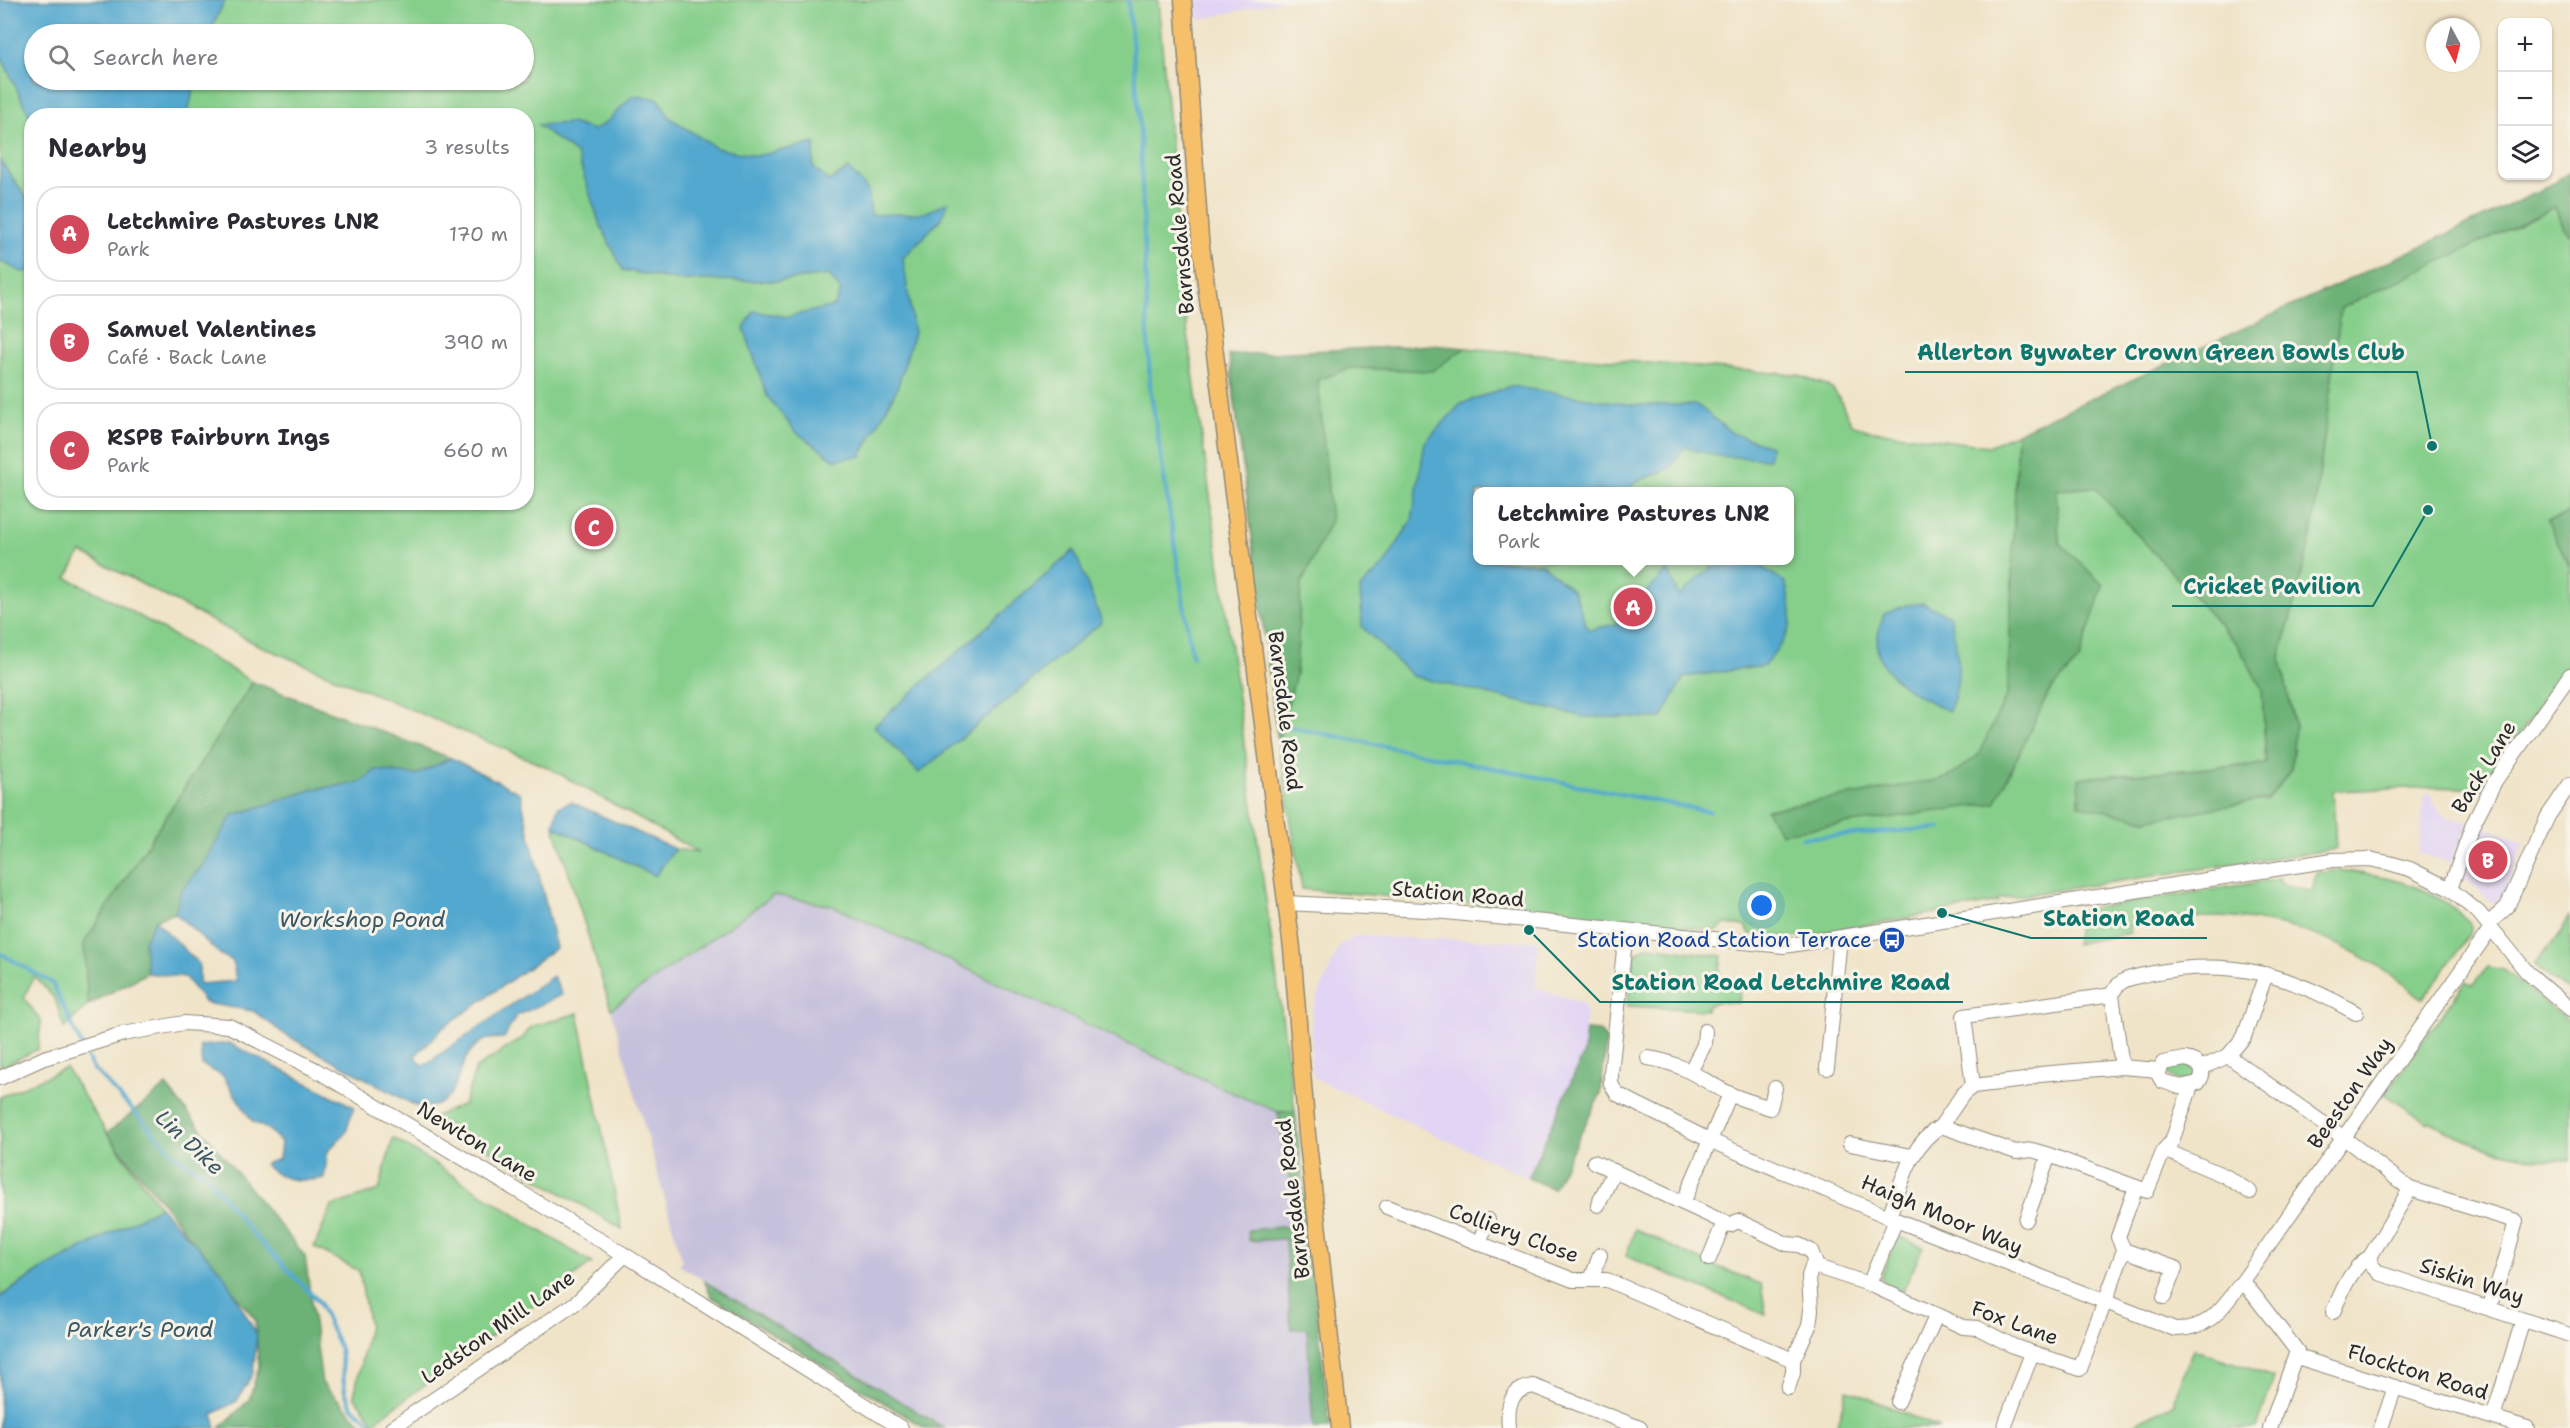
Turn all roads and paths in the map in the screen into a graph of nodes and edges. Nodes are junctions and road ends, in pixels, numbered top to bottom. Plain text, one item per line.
1 (1183, 0) edge
2 (2570, 675) edge
3 (2570, 784) edge
4 (2450, 888) junction
5 (1286, 903) junction
6 (2490, 926) junction
7 (1626, 931) junction
8 (1840, 938) junction
9 (2266, 974) junction
10 (2112, 995) junction
11 (2570, 1009) edge
12 (2356, 1013) dead end
13 (1705, 1031) dead end
14 (2228, 1056) junction
15 (1648, 1058) dead end
16 (2122, 1067) junction
17 (1827, 1068) dead end
18 (2201, 1068) junction
19 (1691, 1070) junction
20 (2158, 1070) junction
21 (0, 1078) edge
22 (1973, 1086) junction
23 (2191, 1086) junction
24 (1774, 1088) dead end
25 (1730, 1094) junction
26 (1941, 1126) junction
27 (2344, 1138) junction
28 (1711, 1141) junction
29 (1850, 1144) dead end
30 (2164, 1150) junction
31 (2049, 1155) junction
32 (1911, 1156) junction
33 (1594, 1162) dead end
34 (1614, 1171) junction
35 (2141, 1189) junction
36 (2410, 1189) junction
37 (2250, 1192) dead end
38 (1683, 1203) junction
39 (1598, 1204) dead end
40 (1387, 1207) dead end
41 (1893, 1218) junction
42 (1488, 1220) dead end
43 (2026, 1220) dead end
44 (1724, 1222) junction
45 (1479, 1243) junction
46 (2124, 1250) junction
47 (625, 1255) junction
48 (1600, 1255) dead end
49 (2370, 1257) junction
50 (1708, 1259) dead end
51 (1814, 1261) junction
52 (1591, 1280) junction
53 (2242, 1281) junction
54 (1869, 1284) junction
55 (2164, 1297) dead end
56 (2105, 1300) junction
57 (2489, 1308) junction
58 (2333, 1312) dead end
59 (1936, 1316) junction
60 (2523, 1320) junction
61 (2570, 1335) edge
62 (2032, 1353) junction
63 (2297, 1357) junction
64 (1793, 1360) junction
65 (2395, 1387) junction
66 (1788, 1388) dead end
67 (1898, 1402) dead end
68 (2493, 1417) junction
69 (393, 1426) edge
70 (901, 1428) edge
71 (1340, 1428) edge
72 (1509, 1428) edge
73 (1640, 1428) edge
74 (2004, 1428) edge
75 (2270, 1428) edge
76 (2380, 1428) edge
77 (2527, 1428) edge

1 - 5 main road, Barnsdale Road
2 - 4 street, Back Lane
3 - 6 street, Beeston Way
4 - 6 street, Station Road
4 - 8 street, Station Road
5 - 7 street, Station Road
5 - 71 main road, Barnsdale Road
6 - 11 street, Station Road
6 - 27 street, Beeston Way
7 - 8 street, Station Road
7 - 28 street, Haigh Moor Way
8 - 17 street
9 - 10 street
9 - 12 street
9 - 14 street
10 - 16 street
10 - 22 street
13 - 19 street
14 - 18 street
14 - 27 street
15 - 19 street
16 - 20 street
16 - 22 street
18 - 20 street
18 - 23 street
19 - 25 street
20 - 23 street
21 - 47 street, Newton Lane
22 - 26 street
23 - 30 street
24 - 25 street
25 - 28 street
26 - 31 street
26 - 32 street
27 - 36 street
27 - 53 street, Beeston Way
28 - 38 street
28 - 41 street, Haigh Moor Way
29 - 32 street
30 - 35 street
30 - 37 street
31 - 35 street
31 - 43 street
32 - 41 street
33 - 34 street, Fox Lane
34 - 38 street, Fox Lane
34 - 39 street
35 - 46 street
36 - 49 street
36 - 57 street
38 - 44 street, Fox Lane
40 - 45 street, Colliery Close
41 - 54 street
41 - 56 street, Haigh Moor Way
42 - 45 street
44 - 50 street
44 - 51 street, Fox Lane
45 - 52 street, Colliery Close
46 - 55 street
46 - 56 street
47 - 69 street, Ledston Mill Lane
47 - 70 street, Newton Lane
48 - 52 street
49 - 57 street, Siskin Way
49 - 58 street
51 - 54 street, Fox Lane
51 - 64 street
52 - 64 street, Colliery Close
53 - 56 street, Haigh Moor Way
53 - 63 street
54 - 59 street, Fox Lane
56 - 62 street, Fox Lane
57 - 60 street, Siskin Way
59 - 62 street, Fox Lane
59 - 67 street
60 - 61 street, Siskin Way
60 - 68 street
62 - 74 street
63 - 65 street, Flockton Road
63 - 75 street
64 - 66 street
65 - 68 street, Flockton Road
65 - 76 street
68 - 77 street, Flockton Road
72 - 73 street

